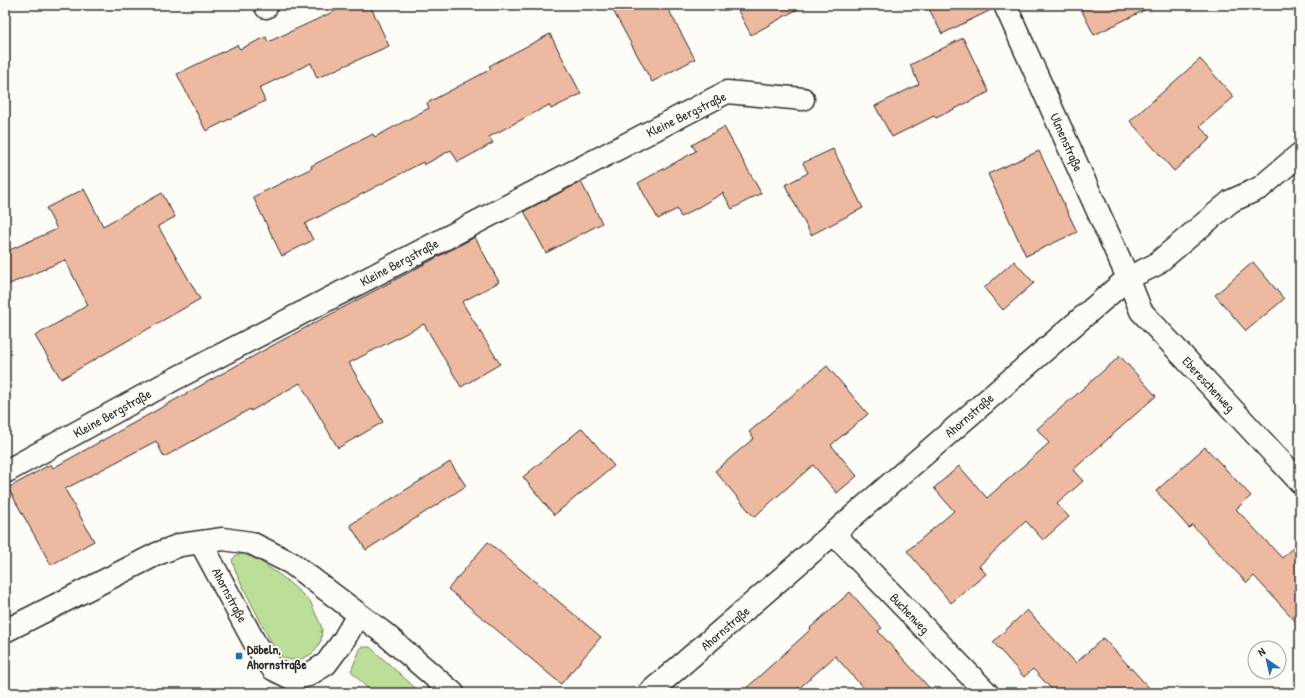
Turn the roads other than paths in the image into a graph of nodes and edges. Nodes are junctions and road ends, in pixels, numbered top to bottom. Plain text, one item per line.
1 (1005, 5) edge
2 (803, 99) dead end
3 (1300, 154) edge
4 (1128, 278) junction
5 (5, 472) edge
6 (1300, 482) edge
7 (833, 534) junction
8 (201, 543) junction
9 (358, 615) junction
10 (5, 631) edge
11 (453, 693) edge
12 (649, 693) edge
13 (987, 693) edge

1 - 4 street, Ulmenstraße
2 - 5 street, Kleine Bergstraße
3 - 4 street, Ahornstraße
4 - 6 street, Ebereschenweg
4 - 7 street, Ahornstraße
7 - 12 street, Ahornstraße
7 - 13 street, Buchenweg
8 - 9 street
8 - 9 street, Ahornstraße
8 - 10 street
9 - 11 street

